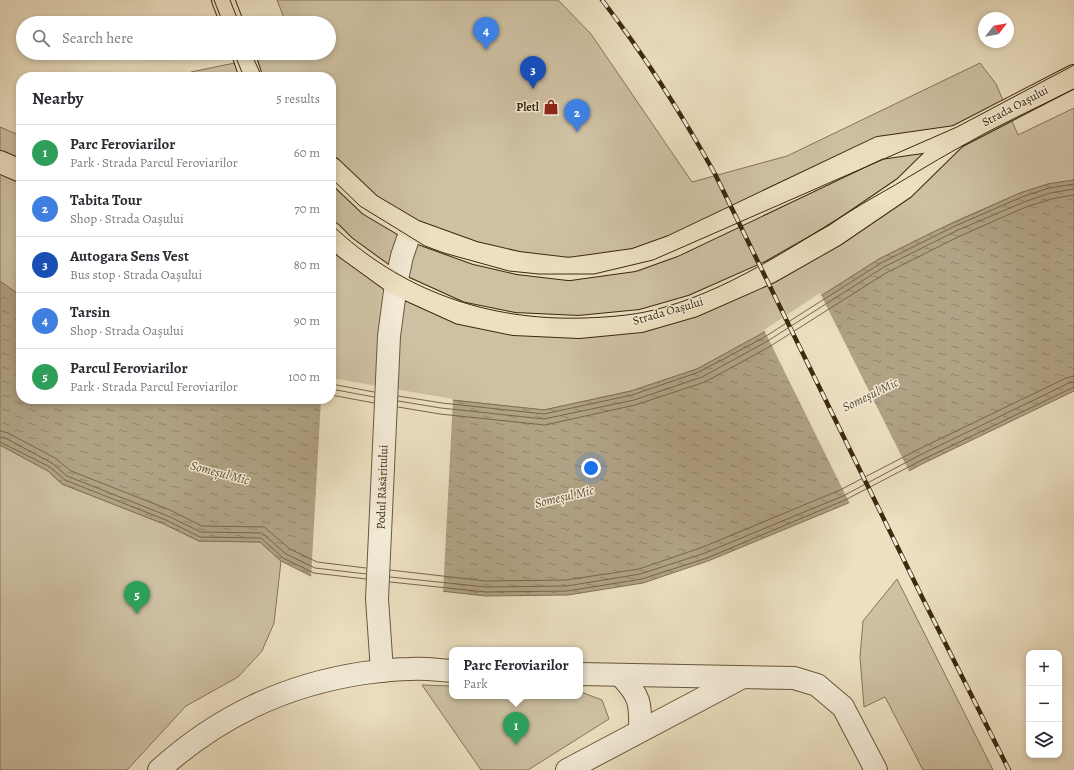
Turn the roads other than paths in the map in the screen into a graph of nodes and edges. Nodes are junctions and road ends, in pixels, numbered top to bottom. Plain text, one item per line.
1 (223, 0) edge
2 (229, 16) edge
3 (245, 60) edge
4 (249, 72) edge
5 (1074, 76) edge
6 (956, 137) junction
7 (0, 162) edge
8 (16, 169) edge
9 (336, 173) edge
10 (410, 230) junction
11 (336, 239) edge
12 (396, 284) junction
13 (382, 671) junction
14 (449, 671) edge
15 (583, 674) edge
16 (620, 675) junction
17 (742, 677) junction
18 (640, 731) junction
19 (159, 770) edge
20 (567, 770) edge
21 (876, 770) edge

1 - 2 main road
3 - 4 main road
5 - 6 main road, Strada Oașului
6 - 10 main road, Strada Oașului
6 - 12 main road, Strada Oașului
7 - 8 main road
9 - 10 main road, Strada Oașului
10 - 12 street, Podul Răsăritului
11 - 12 main road, Strada Oașului
12 - 13 street, Podul Răsăritului
13 - 14 street
13 - 19 street
15 - 16 street
16 - 17 street
16 - 18 street
17 - 18 street
17 - 21 street
18 - 20 street

